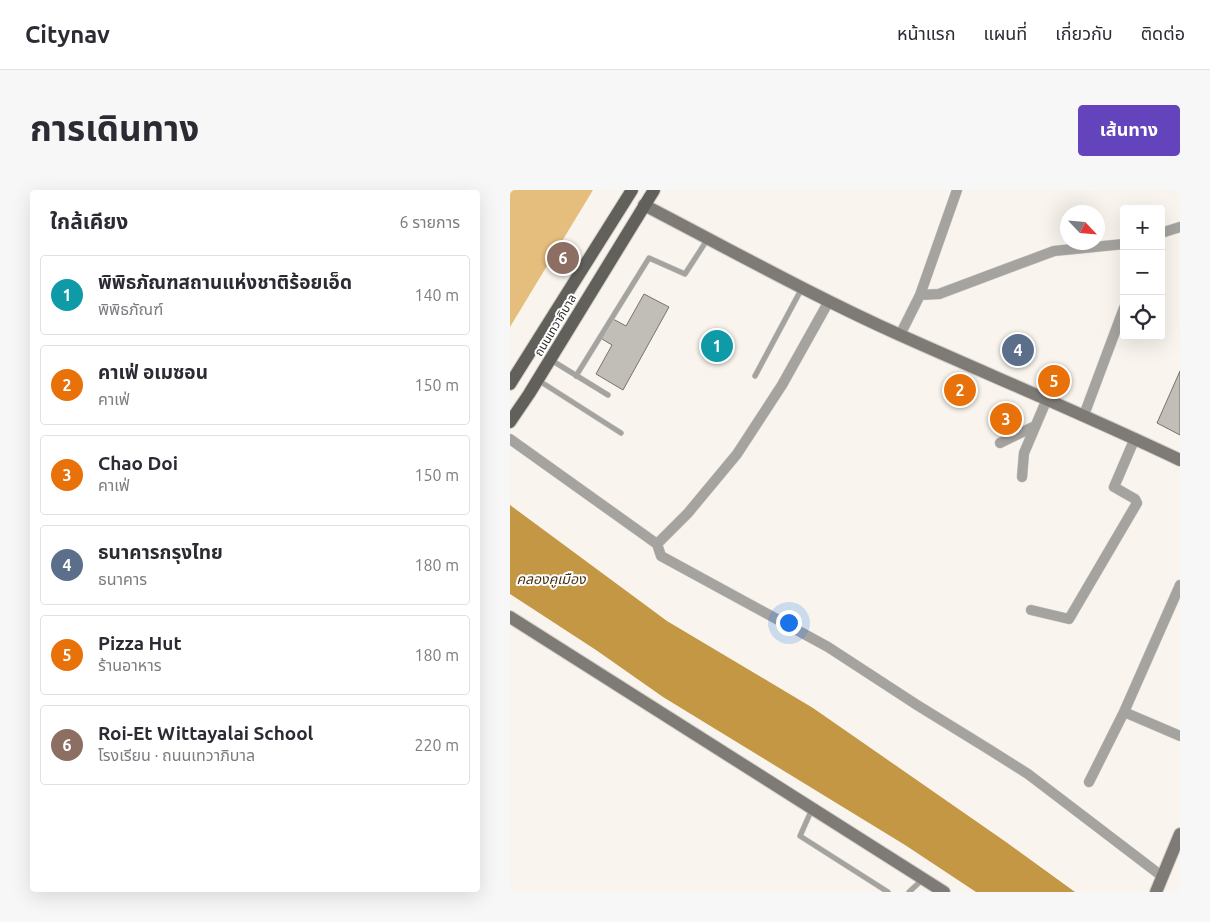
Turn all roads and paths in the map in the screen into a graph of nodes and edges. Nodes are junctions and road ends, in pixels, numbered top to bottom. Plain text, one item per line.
1 (654, 190) edge
2 (957, 190) edge
3 (630, 192) edge
4 (644, 205) junction
5 (1180, 226) edge
6 (1165, 231) edge
7 (708, 238) junction
8 (1120, 244) edge
9 (803, 288) junction
10 (920, 295) junction
11 (829, 301) junction
12 (1120, 319) edge
13 (900, 335) junction
14 (550, 360) junction
15 (576, 376) junction
16 (755, 376) dead end
17 (538, 380) junction
18 (510, 384) edge
19 (608, 396) dead end
20 (1047, 399) junction
21 (1084, 415) junction
22 (510, 422) edge
23 (1035, 426) junction
24 (621, 433) dead end
25 (1135, 438) junction
26 (510, 439) edge
27 (1000, 443) dead end
28 (1180, 460) edge
29 (1022, 477) dead end
30 (657, 544) junction
31 (1180, 585) edge
32 (1031, 610) dead end
33 (510, 616) edge
34 (1124, 712) junction
35 (1180, 736) edge
36 (1089, 782) dead end
37 (812, 808) junction
38 (1180, 834) edge
39 (1162, 877) junction
40 (924, 879) junction
41 (888, 892) edge
42 (909, 892) edge
43 (944, 892) edge
44 (1156, 892) edge

1 - 4 main road, ถนนเทวาภิบาล
2 - 10 street
3 - 4 main road
3 - 18 main road, ถนนเทวาภิบาล
4 - 7 street
4 - 14 main road, ถนนเทวาภิบาล
5 - 6 street
7 - 9 street
7 - 15 lane
8 - 10 street
9 - 11 street
9 - 16 lane
10 - 13 street
11 - 13 street
11 - 30 street
12 - 21 street
13 - 20 street
14 - 15 lane
14 - 17 main road, ถนนเทวาภิบาล
15 - 19 lane
17 - 22 main road, ถนนเทวาภิบาล
17 - 24 lane
20 - 21 street
20 - 23 street
21 - 25 street
23 - 27 street
23 - 29 street
25 - 28 street
25 - 32 street
26 - 30 street
30 - 39 street
31 - 34 street
33 - 37 street
34 - 35 street
34 - 36 street
37 - 40 street
37 - 41 lane
38 - 39 street
39 - 44 street
40 - 42 lane
40 - 43 street

